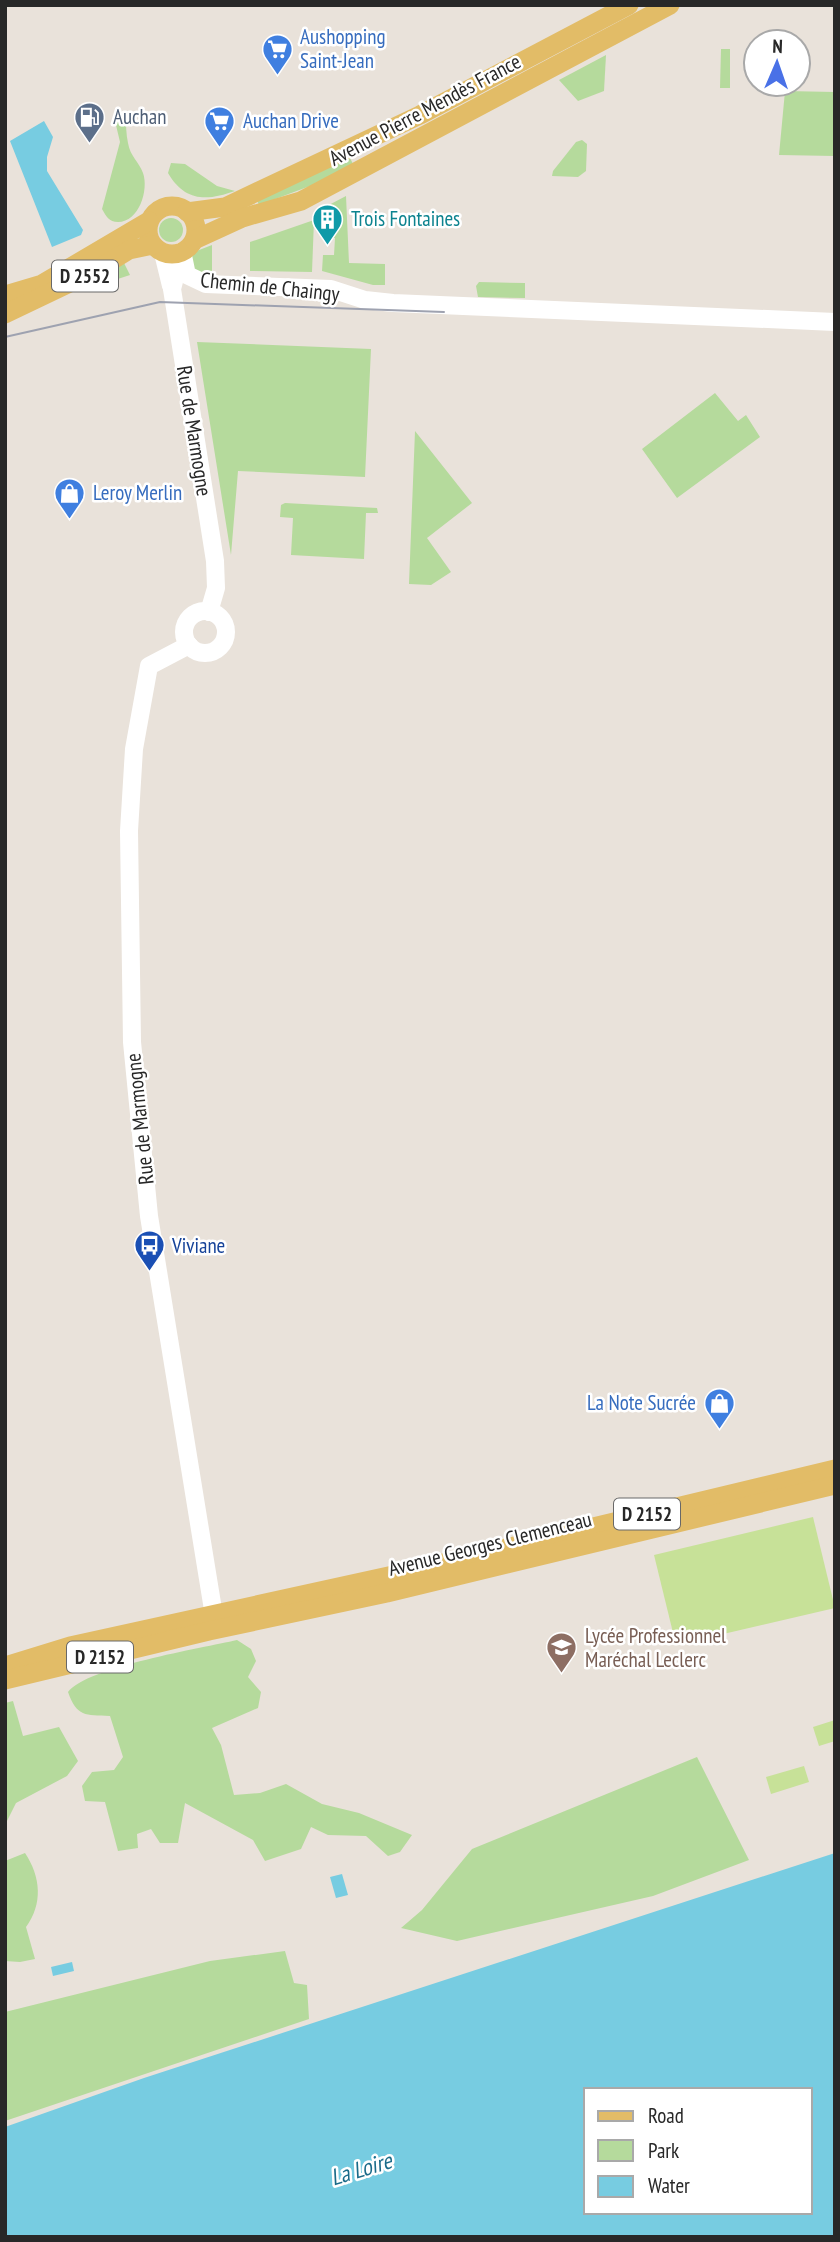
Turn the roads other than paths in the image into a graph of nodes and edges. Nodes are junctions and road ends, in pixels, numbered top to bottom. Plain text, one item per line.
1 (629, 5) edge
2 (670, 5) edge
3 (187, 212) junction
4 (149, 221) junction
5 (173, 247) junction
6 (5, 295) edge
7 (444, 312) dead end
8 (12, 313) edge
9 (835, 322) edge
10 (835, 328) edge
11 (209, 611) junction
12 (188, 645) junction
13 (835, 1469) edge
14 (835, 1485) edge
15 (215, 1622) junction
16 (193, 1627) junction
17 (5, 1666) edge
18 (5, 1680) edge

1 - 3 main road, Avenue Pierre Mendès France
2 - 5 main road, Avenue Pierre Mendès France
3 - 4 main road, Avenue Pierre Mendès France
3 - 5 main road
4 - 5 main road
4 - 6 main road
5 - 8 main road, D 2552
5 - 9 street, Chemin de Chaingy
5 - 11 street, Rue de Marmogne
7 - 10 street
11 - 12 street
11 - 12 street
12 - 15 street, Rue de Marmogne
13 - 15 main road, Avenue Georges Clemenceau / D 2152
14 - 15 main road, Avenue Georges Clemenceau / D 2152
15 - 16 main road, Avenue Georges Clemenceau / D 2152
16 - 17 main road, D 2152
16 - 18 main road, D 2152

